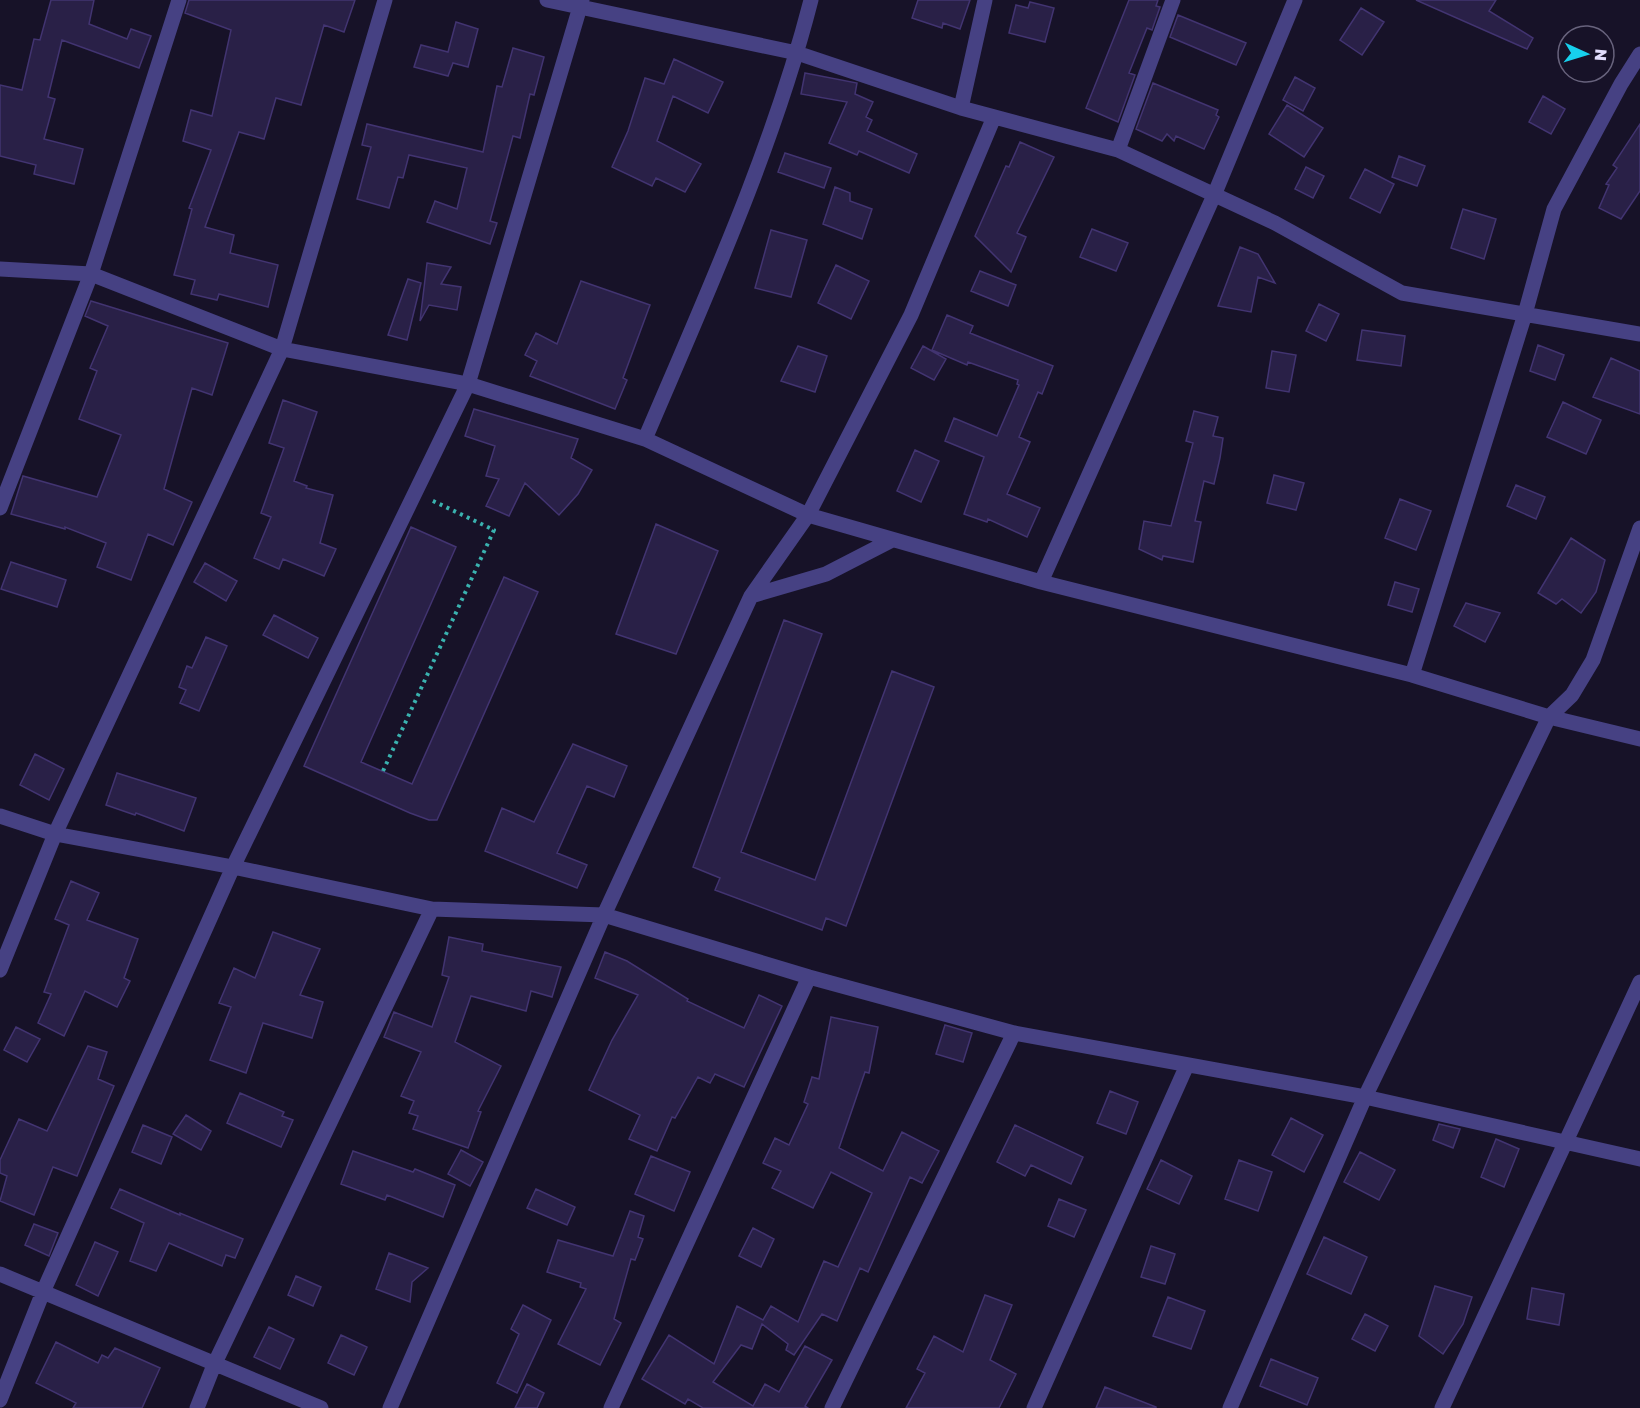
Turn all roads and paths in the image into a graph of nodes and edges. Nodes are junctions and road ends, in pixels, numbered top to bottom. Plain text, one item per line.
1 (179, 0) edge
2 (385, 0) edge
3 (547, 0) edge
4 (811, 0) edge
5 (985, 0) edge
6 (1173, 0) edge
7 (1295, 0) edge
8 (581, 4) edge
9 (797, 53) junction
10 (1640, 54) edge
11 (961, 108) junction
12 (994, 117) junction
13 (1118, 150) junction
14 (1215, 193) junction
15 (0, 269) edge
16 (91, 274) junction
17 (1526, 314) junction
18 (1640, 334) edge
19 (282, 349) junction
20 (468, 384) junction
21 (645, 440) junction
22 (414, 492) junction
23 (0, 508) edge
24 (808, 515) junction
25 (1640, 528) edge
26 (892, 540) junction
27 (1041, 582) junction
28 (751, 596) junction
29 (1412, 675) junction
30 (1549, 717) junction
31 (1640, 739) edge
32 (382, 771) dead end
33 (0, 816) edge
34 (55, 834) junction
35 (233, 867) junction
36 (432, 909) junction
37 (604, 915) junction
38 (0, 969) edge
39 (809, 977) junction
40 (1640, 982) edge
41 (1014, 1033) junction
42 (1187, 1065) junction
43 (1365, 1097) junction
44 (1564, 1141) junction
45 (1640, 1159) edge
46 (0, 1274) edge
47 (43, 1292) junction
48 (214, 1365) junction
49 (0, 1400) edge
50 (197, 1408) edge
51 (321, 1408) edge
52 (390, 1408) edge
53 (611, 1408) edge
54 (832, 1408) edge
55 (1034, 1408) edge
56 (1230, 1408) edge
57 (1442, 1408) edge

1 - 16 street
2 - 19 street
3 - 8 street
4 - 9 street
5 - 11 street
6 - 13 street
7 - 14 street
8 - 9 street
8 - 20 street
9 - 11 street
9 - 21 street
10 - 17 street
11 - 12 street
12 - 13 street
12 - 24 street
13 - 14 street
14 - 17 street
14 - 27 street
15 - 16 street
16 - 19 street
16 - 23 street
17 - 18 street
17 - 29 street
19 - 20 street
19 - 34 street
20 - 21 street
20 - 22 street
21 - 24 street
22 - 32 path
22 - 35 street
24 - 26 street
24 - 28 street
25 - 30 street
26 - 27 street
26 - 28 street
27 - 29 street
28 - 37 street
29 - 30 street
30 - 31 street
30 - 43 street
33 - 34 street
34 - 35 street
34 - 38 street
35 - 36 street
35 - 47 street
36 - 37 street
36 - 48 street
37 - 39 street
37 - 52 street
39 - 41 street
39 - 53 street
40 - 44 street
41 - 42 street
41 - 54 street
42 - 43 street
42 - 55 street
43 - 44 street
43 - 56 street
44 - 45 street
44 - 57 street
46 - 47 street
47 - 48 street
47 - 49 street
48 - 50 street
48 - 51 street

